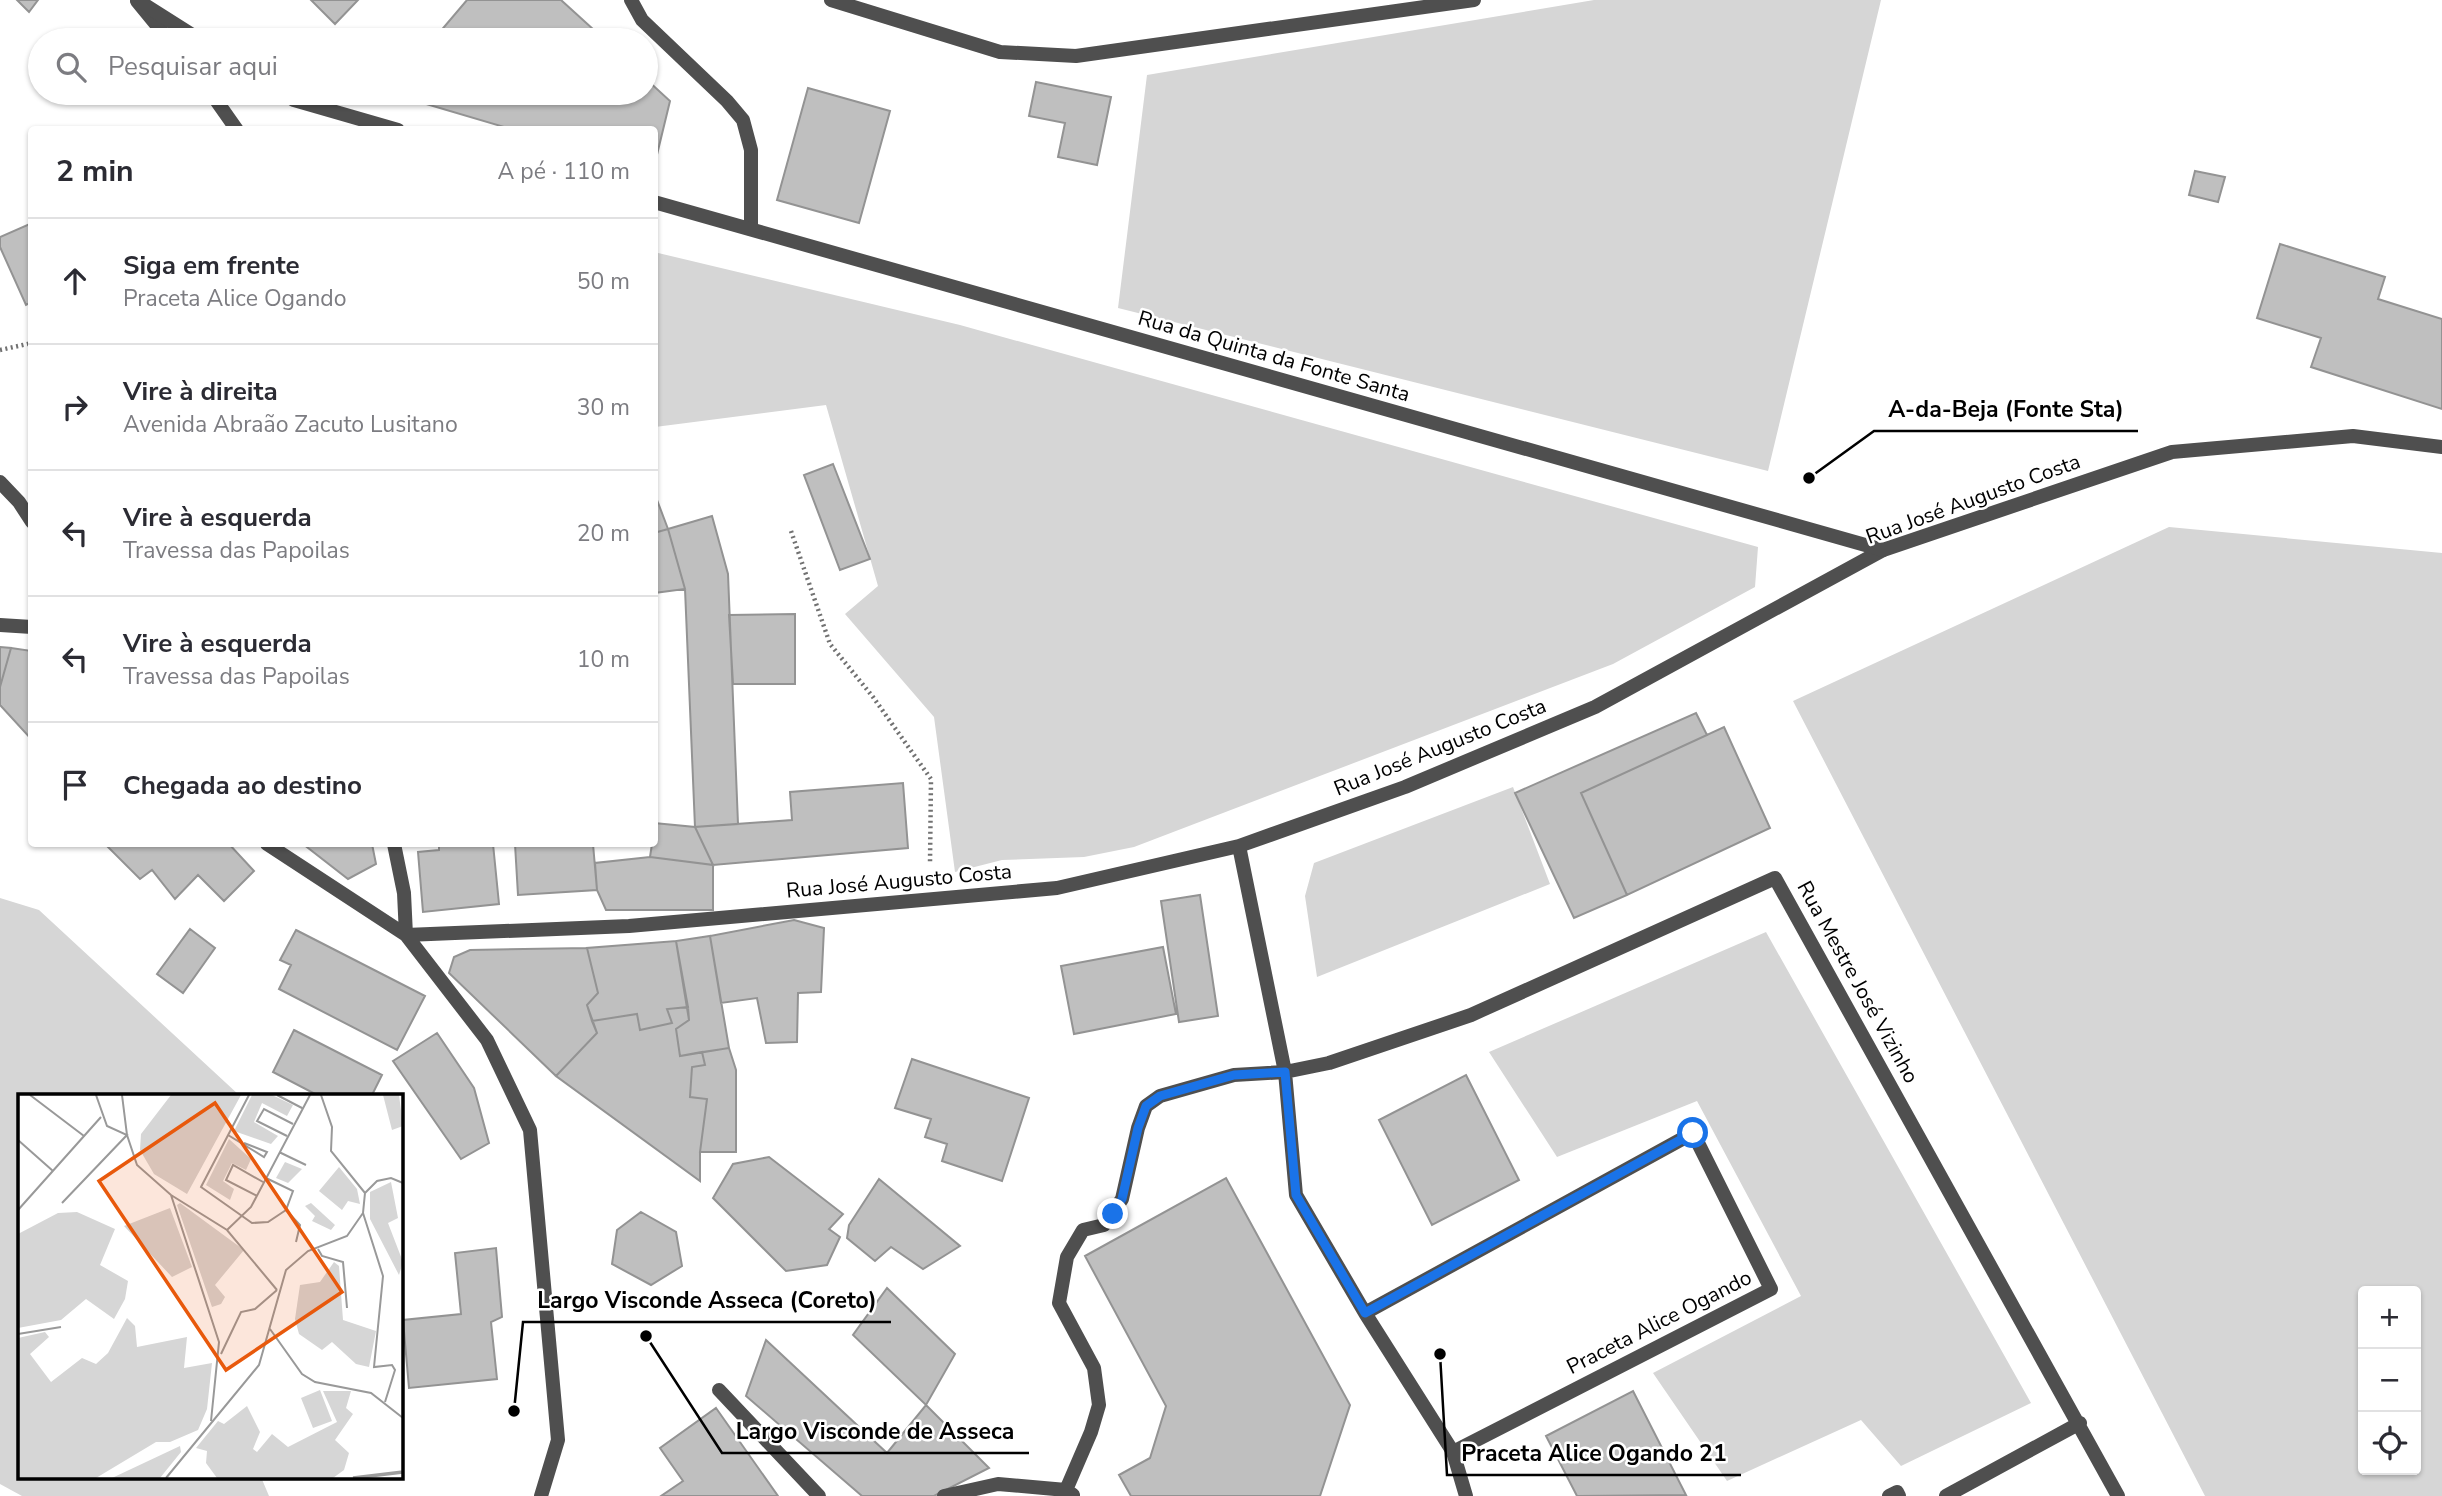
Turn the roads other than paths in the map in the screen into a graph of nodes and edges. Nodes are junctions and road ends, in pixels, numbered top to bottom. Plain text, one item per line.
1 (136, 0) edge
2 (631, 0) edge
3 (831, 0) edge
4 (1474, 0) edge
5 (159, 28) edge
6 (181, 28) edge
7 (650, 28) edge
8 (658, 35) edge
9 (219, 105) edge
10 (311, 105) edge
11 (234, 126) edge
12 (384, 126) edge
13 (658, 203) edge
14 (751, 229) junction
15 (2442, 447) edge
16 (0, 482) edge
17 (28, 516) edge
18 (1883, 550) junction
19 (0, 625) edge
20 (28, 627) edge
21 (1239, 846) junction
22 (272, 847) edge
23 (395, 847) edge
24 (406, 935) junction
25 (1285, 1072) junction
26 (1365, 1313) junction
27 (719, 1390) dead end
28 (2080, 1423) junction
29 (1453, 1452) junction
30 (1070, 1493) edge
31 (541, 1496) edge
32 (820, 1496) edge
33 (944, 1496) edge
34 (1466, 1496) edge
35 (1889, 1496) edge
36 (1899, 1496) edge
37 (1946, 1496) edge
38 (2119, 1496) edge

1 - 5 street
1 - 6 street
2 - 7 street
3 - 4 street
8 - 14 street
9 - 11 street
10 - 12 street
13 - 14 street, Rua da Quinta da Fonte Santa
14 - 18 street, Rua da Quinta da Fonte Santa
15 - 18 street, Rua José Augusto Costa
16 - 17 street
18 - 21 street, Rua José Augusto Costa
19 - 20 street
21 - 24 street, Rua José Augusto Costa
21 - 25 street
22 - 24 street
23 - 24 street
24 - 31 street
25 - 26 street
25 - 28 street, Rua Mestre José Vizinho
25 - 30 street
26 - 29 street
26 - 29 street, Praceta Alice Ogando
27 - 32 street
28 - 37 street
28 - 38 street, Rua Mestre José Vizinho
29 - 34 street
30 - 33 street
35 - 36 street

